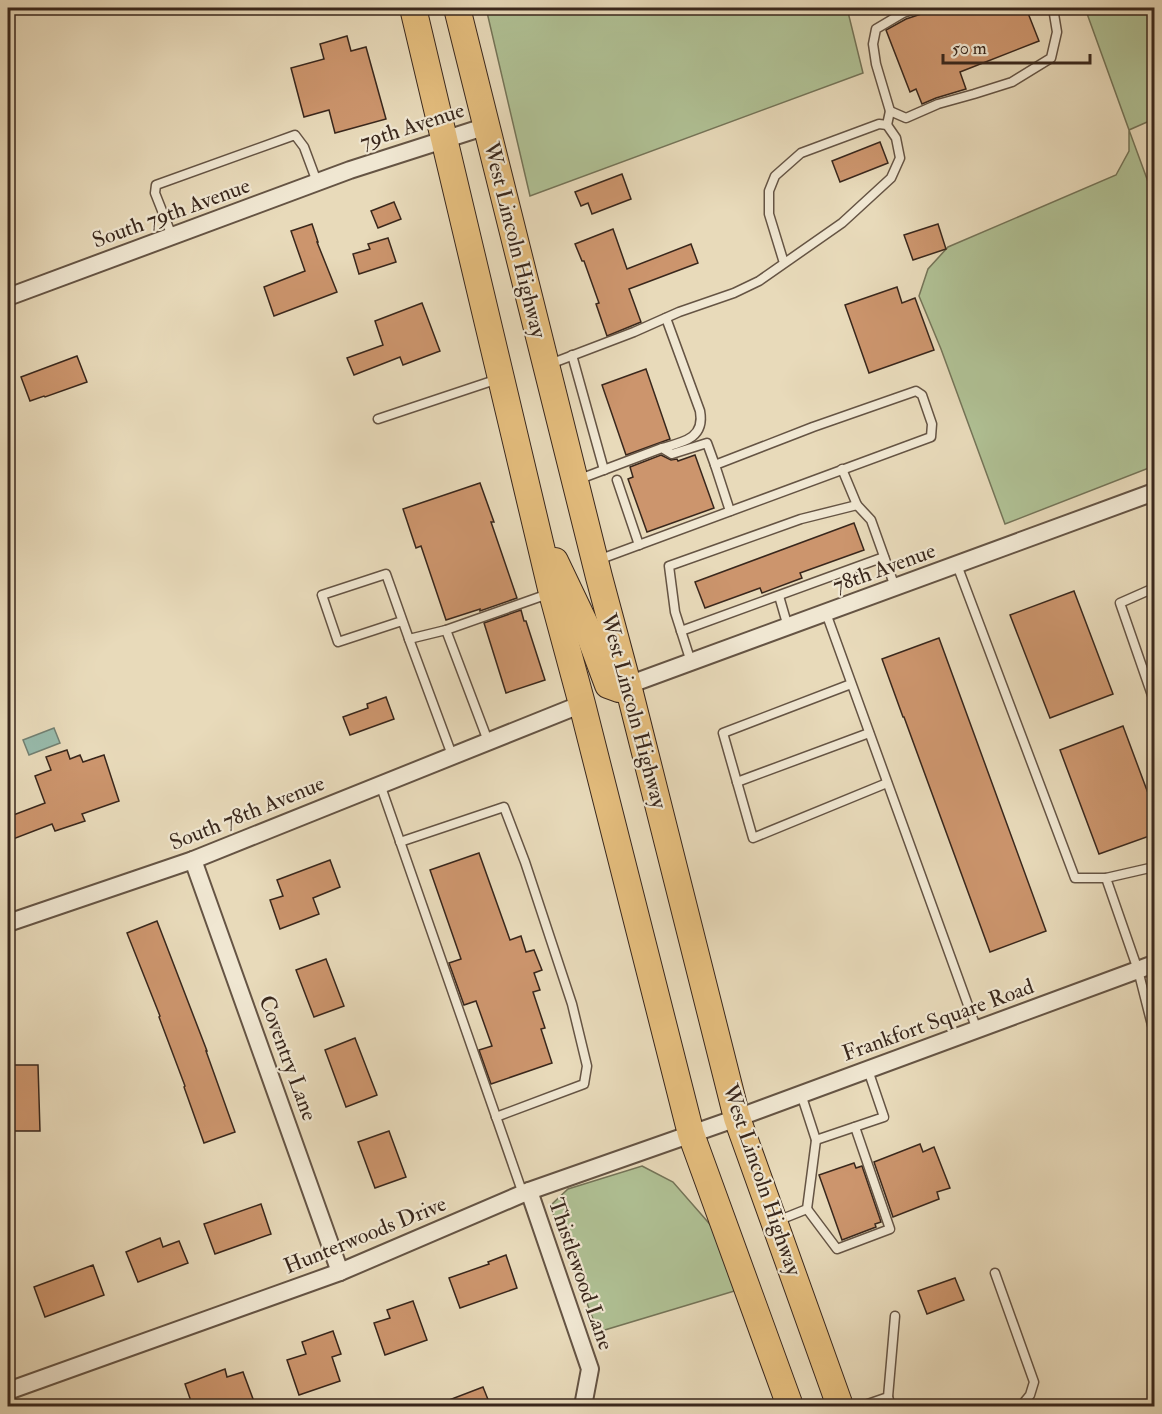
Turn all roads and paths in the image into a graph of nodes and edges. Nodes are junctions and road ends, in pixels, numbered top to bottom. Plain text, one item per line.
1 (412, 8) edge
2 (457, 8) edge
3 (918, 8) edge
4 (1053, 8) edge
5 (890, 111) junction
6 (887, 125) junction
7 (487, 126) junction
8 (444, 139) junction
9 (350, 170) joint
10 (317, 182) junction
11 (172, 236) junction
12 (784, 263) junction
13 (8, 297) edge
14 (666, 318) junction
15 (572, 356) junction
16 (546, 365) junction
17 (501, 378) junction
18 (378, 419) dead end
19 (662, 448) junction
20 (715, 465) junction
21 (842, 469) junction
22 (604, 470) junction
23 (575, 480) junction
24 (617, 480) dead end
25 (1155, 492) edge
26 (857, 505) junction
27 (730, 511) junction
28 (534, 521) junction
29 (639, 545) junction
30 (884, 557) junction
31 (595, 562) junction
32 (957, 565) junction
33 (895, 587) junction
34 (1155, 588) edge
35 (552, 593) junction
36 (779, 596) junction
37 (826, 613) junction
38 (402, 621) junction
39 (788, 627) junction
40 (446, 630) junction
41 (681, 632) junction
42 (409, 639) junction
43 (692, 662) junction
44 (851, 684) junction
45 (628, 685) junction
46 (1155, 701) edge
47 (582, 704) junction
48 (869, 733) junction
49 (494, 738) junction
50 (452, 755) junction
51 (737, 782) junction
52 (887, 783) junction
53 (380, 784) junction
54 (400, 842) junction
55 (193, 860) junction
56 (1155, 867) edge
57 (1106, 878) junction
58 (8, 923) edge
59 (1155, 964) edge
60 (1138, 970) junction
61 (977, 1030) junction
62 (1155, 1033) edge
63 (868, 1070) junction
64 (801, 1094) junction
65 (496, 1118) junction
66 (737, 1118) junction
67 (855, 1127) junction
68 (691, 1134) junction
69 (816, 1140) junction
70 (526, 1193) junction
71 (807, 1209) junction
72 (774, 1222) junction
73 (340, 1272) junction
74 (995, 1274) dead end
75 (895, 1316) dead end
76 (8, 1391) edge
77 (888, 1397) junction
78 (583, 1407) edge
79 (790, 1407) edge
80 (840, 1407) edge
81 (862, 1407) edge
82 (891, 1407) edge
83 (1021, 1407) edge

1 - 8 main road, West Lincoln Highway
2 - 7 main road, West Lincoln Highway
3 - 5 lane
4 - 5 lane
5 - 6 lane
6 - 12 lane
6 - 12 lane
7 - 8 street, 79th Avenue
7 - 16 main road, West Lincoln Highway
8 - 9 street, 79th Avenue
8 - 17 main road, West Lincoln Highway
9 - 10 street, South 79th Avenue
10 - 11 street, South 79th Avenue
10 - 11 lane
11 - 13 street, South 79th Avenue
12 - 14 lane
14 - 15 lane
14 - 19 lane
15 - 16 lane
15 - 22 lane
16 - 23 main road, West Lincoln Highway
17 - 18 lane
17 - 28 main road, West Lincoln Highway
19 - 20 lane
19 - 22 lane
20 - 21 lane
20 - 27 lane
21 - 26 lane
21 - 27 lane
22 - 23 lane
23 - 31 main road, West Lincoln Highway
24 - 29 lane
25 - 32 street, 78th Avenue
26 - 30 lane
26 - 41 lane
27 - 29 lane
28 - 35 main road, West Lincoln Highway
28 - 45 main road
29 - 31 lane
30 - 33 lane
30 - 36 lane
31 - 45 main road, West Lincoln Highway
32 - 33 street, 78th Avenue
32 - 57 lane
33 - 37 street, 78th Avenue
34 - 46 lane
35 - 40 lane
35 - 47 main road, West Lincoln Highway
36 - 39 lane
36 - 41 lane
37 - 39 street, 78th Avenue
37 - 44 lane
38 - 38 lane
38 - 42 lane
39 - 43 street, 78th Avenue
40 - 42 lane
40 - 49 lane
41 - 43 lane
42 - 50 lane
43 - 45 street, 78th Avenue
44 - 48 lane
44 - 51 lane
45 - 66 main road, West Lincoln Highway
47 - 49 street
47 - 68 main road, West Lincoln Highway
48 - 51 lane
48 - 52 lane
49 - 50 street, South 78th Avenue
50 - 53 street, South 78th Avenue
51 - 52 lane
52 - 61 lane
53 - 54 lane
53 - 55 street, South 78th Avenue
54 - 65 lane
54 - 65 lane
55 - 58 street, South 78th Avenue
55 - 73 street, Coventry Lane
56 - 57 lane
57 - 60 lane
59 - 60 street, Frankfort Square Road
60 - 61 street, Frankfort Square Road
60 - 62 lane
61 - 63 street, Frankfort Square Road
63 - 64 street, Frankfort Square Road
63 - 67 lane
64 - 66 street, Frankfort Square Road
64 - 69 lane
65 - 70 lane
66 - 68 street, Hunterwoods Drive
66 - 72 main road, West Lincoln Highway
67 - 69 lane
67 - 71 lane
68 - 70 street, Hunterwoods Drive
68 - 79 main road, West Lincoln Highway
69 - 71 lane
70 - 73 street, Hunterwoods Drive
70 - 78 street, Thistlewood Lane
71 - 72 lane
72 - 80 main road, West Lincoln Highway
73 - 76 street, Hunterwoods Drive
74 - 83 lane
75 - 77 lane
77 - 81 lane
77 - 82 lane

